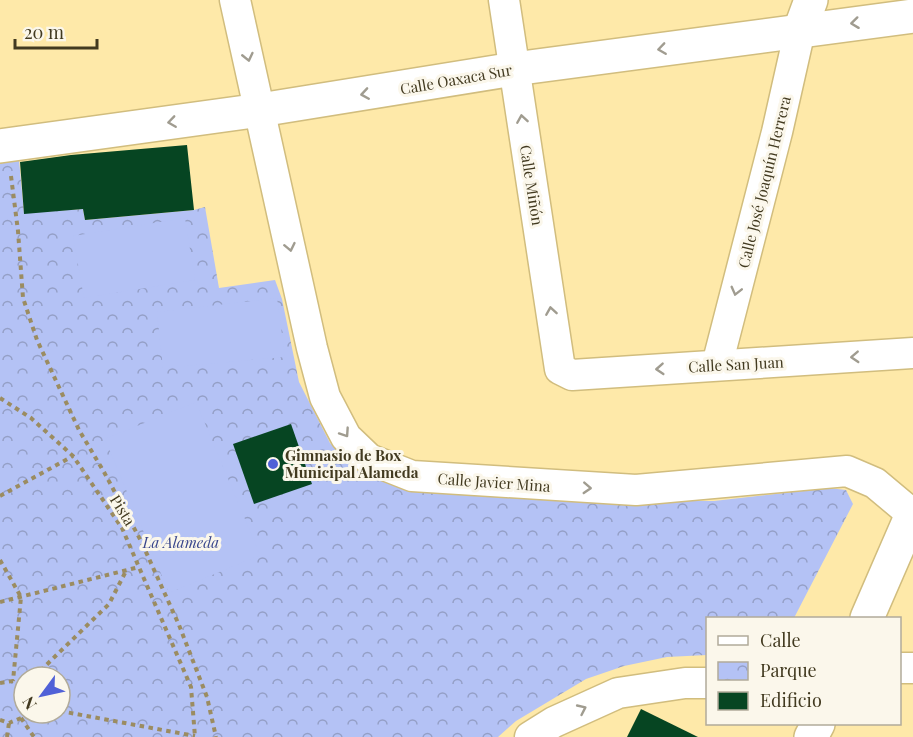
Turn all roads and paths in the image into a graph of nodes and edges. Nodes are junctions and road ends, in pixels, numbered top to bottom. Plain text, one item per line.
1 (235, 0) edge
2 (504, 0) edge
3 (812, 0) edge
4 (913, 16) edge
5 (800, 30) junction
6 (514, 69) junction
7 (260, 110) junction
8 (3, 146) edge
9 (913, 353) edge
10 (717, 365) junction
11 (560, 369) joint
12 (0, 398) edge
13 (73, 456) junction
14 (0, 496) edge
15 (913, 513) edge
16 (0, 560) edge
17 (139, 567) junction
18 (126, 571) junction
19 (21, 597) junction
20 (0, 602) edge
21 (867, 617) edge
22 (15, 665) edge
23 (46, 665) edge
24 (706, 683) edge
25 (72, 713) edge
26 (0, 720) edge
27 (12, 722) edge
28 (9, 723) junction
29 (195, 736) edge
30 (7, 737) edge
31 (216, 737) edge
32 (530, 737) edge

1 -> 7 street, Calle Javier Mina
2 - 6 street, Calle Miñón
3 - 5 main road, Calle José Joaquín Herrera
4 -> 5 main road, Calle Oaxaca Sur
5 -> 6 main road, Calle Oaxaca Sur
5 -> 10 street, Calle José Joaquín Herrera
6 -> 7 main road, Calle Oaxaca Sur
11 -> 6 street, Calle Miñón
7 -> 8 main road, Calle Oaxaca Sur
7 -> 15 street, Calle Javier Mina
8 - 31 path
9 -> 10 street, Calle San Juan
10 -> 11 street, Calle San Juan
12 - 13 path, Pista
13 - 14 path
13 - 17 path, Pista
15 - 21 main road
16 - 19 path
17 - 18 path
17 - 29 path, Pista
18 - 19 path
18 - 23 path
19 - 20 path
19 - 22 path
32 -> 24 street
25 - 29 path
26 - 28 path
27 - 28 path
28 - 30 path

